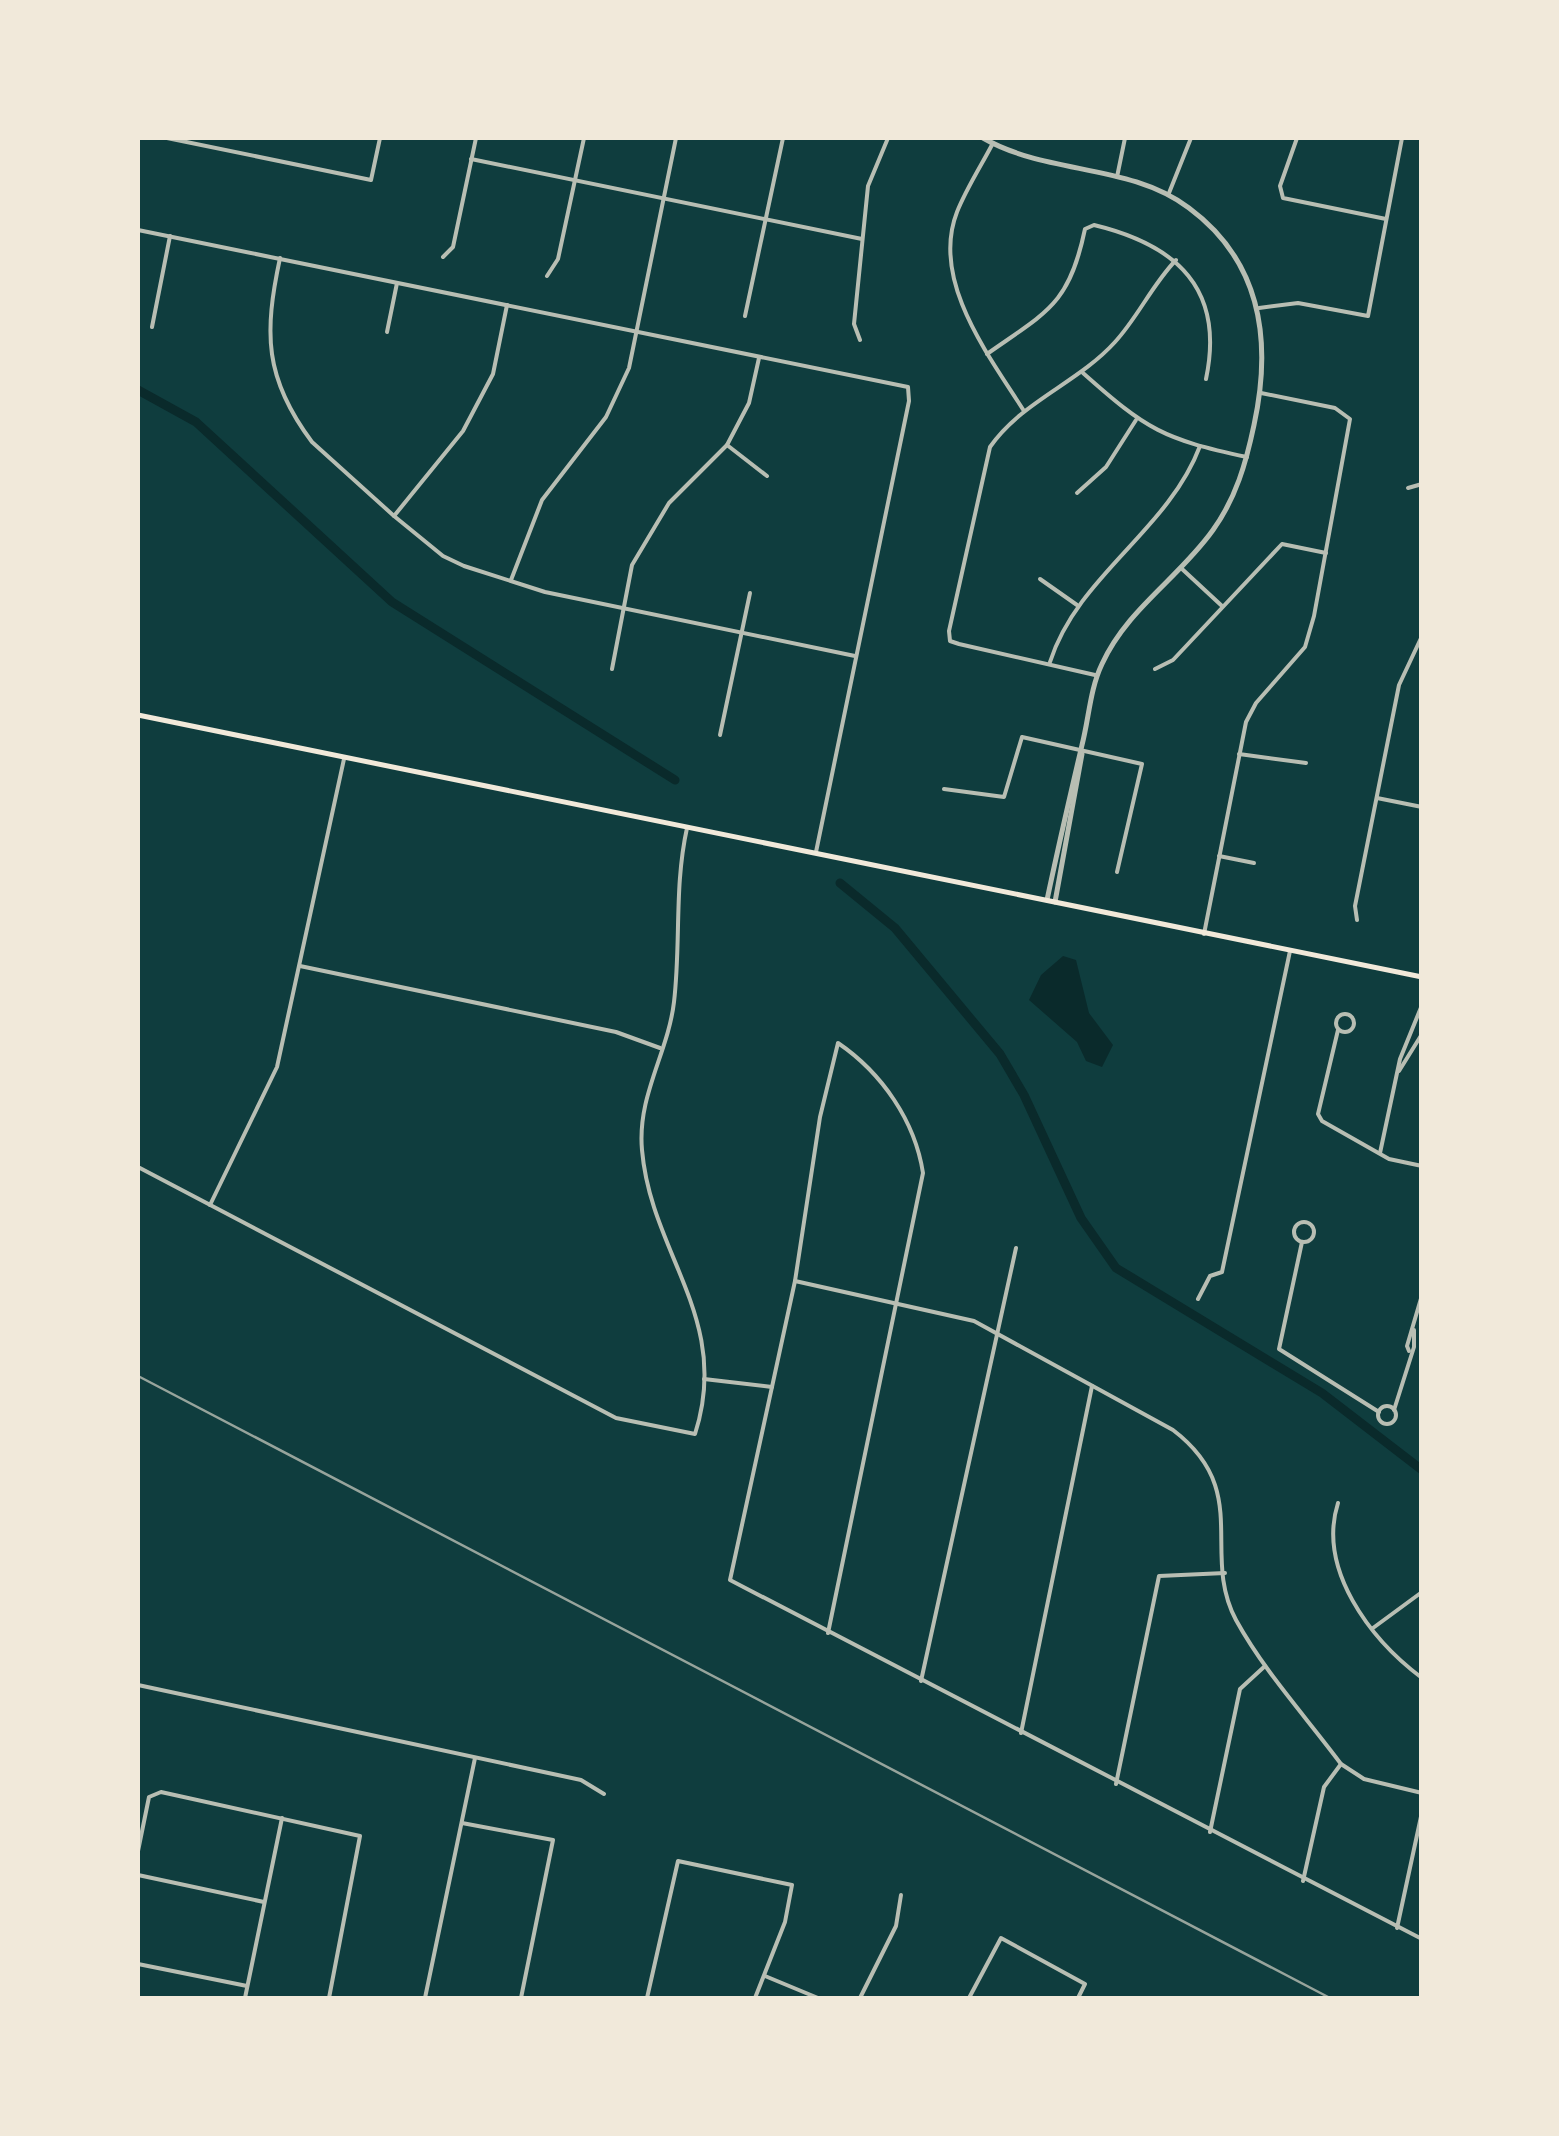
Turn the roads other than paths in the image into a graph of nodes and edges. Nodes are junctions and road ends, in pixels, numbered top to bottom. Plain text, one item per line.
1 (167, 138) edge
2 (380, 138) edge
3 (476, 138) edge
4 (584, 138) edge
5 (676, 138) edge
6 (783, 138) edge
7 (888, 138) edge
8 (983, 138) edge
9 (1125, 138) edge
10 (1192, 138) edge
11 (1296, 138) edge
12 (1402, 138) edge
13 (992, 143) junction
14 (472, 159) junction
15 (1117, 176) junction
16 (574, 182) junction
17 (1169, 194) junction
18 (662, 199) junction
19 (1386, 219) junction
20 (765, 220) junction
21 (138, 230) edge
22 (170, 236) junction
23 (862, 239) junction
24 (443, 257) dead end
25 (280, 258) junction
26 (1176, 260) junction
27 (547, 276) dead end
28 (397, 283) junction
29 (508, 305) junction
30 (1259, 308) junction
31 (745, 316) dead end
32 (152, 328) dead end
33 (387, 332) dead end
34 (636, 332) junction
35 (860, 340) dead end
36 (987, 354) junction
37 (759, 358) junction
38 (1083, 373) junction
39 (1206, 379) dead end
40 (1261, 393) junction
41 (1024, 411) junction
42 (1136, 420) junction
43 (727, 445) junction
44 (1200, 446) junction
45 (1247, 457) junction
46 (767, 476) dead end
47 (1422, 484) edge
48 (1408, 488) dead end
49 (1077, 492) dead end
50 (394, 516) junction
51 (1326, 553) junction
52 (1180, 568) junction
53 (1040, 579) dead end
54 (510, 582) junction
55 (750, 592) dead end
56 (1078, 606) junction
57 (1222, 606) junction
58 (623, 607) junction
59 (741, 632) junction
60 (1422, 636) edge
61 (855, 656) junction
62 (1050, 663) junction
63 (612, 669) dead end
64 (1156, 669) dead end
65 (1097, 675) junction
66 (138, 715) edge
67 (720, 735) dead end
68 (1081, 751) junction
69 (1239, 754) junction
70 (344, 758) junction
71 (1306, 763) dead end
72 (944, 789) dead end
73 (1375, 797) junction
74 (1422, 806) edge
75 (687, 828) junction
76 (816, 852) junction
77 (1219, 856) junction
78 (1254, 863) dead end
79 (1117, 872) dead end
80 (1051, 901) junction
81 (1357, 920) dead end
82 (1204, 934) junction
83 (1290, 951) junction
84 (300, 966) junction
85 (1422, 977) edge
86 (1422, 1005) edge
87 (1338, 1030) dead end
88 (1422, 1034) edge
89 (662, 1048) junction
90 (1399, 1071) junction
91 (1380, 1154) junction
92 (1422, 1166) edge
93 (138, 1167) edge
94 (210, 1205) junction
95 (1302, 1242) dead end
96 (1016, 1248) dead end
97 (794, 1281) junction
98 (1422, 1294) edge
99 (1198, 1300) dead end
100 (897, 1303) junction
101 (997, 1332) junction
102 (704, 1379) junction
103 (1092, 1386) junction
104 (772, 1387) junction
105 (1394, 1410) junction
106 (1379, 1412) junction
107 (1338, 1503) dead end
108 (1225, 1574) junction
109 (1422, 1592) edge
110 (1372, 1628) junction
111 (828, 1633) junction
112 (1266, 1665) junction
113 (1422, 1678) edge
114 (921, 1681) junction
115 (138, 1686) edge
116 (1020, 1733) junction
117 (476, 1756) junction
118 (1340, 1764) junction
119 (1116, 1784) junction
120 (1422, 1793) edge
121 (604, 1794) dead end
122 (1422, 1812) edge
123 (282, 1818) junction
124 (462, 1823) junction
125 (1210, 1832) junction
126 (138, 1851) edge
127 (138, 1876) edge
128 (1304, 1881) junction
129 (902, 1895) dead end
130 (264, 1902) junction
131 (1397, 1928) junction
132 (1422, 1939) edge
133 (138, 1964) edge
134 (765, 1976) junction
135 (247, 1986) junction
136 (244, 1998) edge
137 (329, 1998) edge
138 (425, 1998) edge
139 (522, 1998) edge
140 (647, 1998) edge
141 (754, 1998) edge
142 (818, 1998) edge
143 (860, 1998) edge
144 (969, 1998) edge
145 (1078, 1998) edge

1 - 2 street
3 - 14 street
4 - 16 street
5 - 18 street
6 - 20 street
7 - 23 street
8 - 13 street
9 - 15 street
10 - 17 street
11 - 19 street
12 - 19 street
13 - 15 street
13 - 36 street
14 - 16 street
14 - 24 street
15 - 17 street
16 - 18 street
16 - 27 street
17 - 30 street
18 - 20 street
18 - 34 street
19 - 30 street
20 - 23 street
20 - 31 street
21 - 22 street
22 - 25 street
22 - 32 street
23 - 35 street
25 - 28 street
25 - 50 street
26 - 36 street
26 - 38 street
26 - 39 street
28 - 29 street
28 - 33 street
29 - 34 street
29 - 50 street
30 - 40 street
34 - 37 street
34 - 54 street
36 - 41 street
37 - 43 street
37 - 61 street
38 - 41 street
38 - 42 street
40 - 45 street
40 - 51 street
41 - 62 street
42 - 44 street
42 - 49 street
43 - 46 street
43 - 58 street
44 - 45 street
44 - 56 street
45 - 52 street
47 - 48 street
50 - 54 street
51 - 57 street
51 - 69 street
52 - 57 street
52 - 65 street
53 - 56 street
54 - 58 street
55 - 59 street
56 - 62 street
57 - 64 street
58 - 59 street
58 - 63 street
59 - 61 street
59 - 67 street
60 - 73 street
61 - 76 street
62 - 65 street
65 - 68 street
66 - 70 main road
68 - 72 street
68 - 79 street
68 - 80 street
69 - 71 street
69 - 77 street
70 - 75 main road
70 - 84 street
73 - 74 street
73 - 81 street
75 - 76 main road
75 - 89 street
76 - 80 main road
77 - 78 street
77 - 82 street
80 - 82 main road
82 - 83 main road
83 - 85 main road
83 - 99 street
84 - 89 street
84 - 94 street
86 - 90 street
87 - 91 street
88 - 90 street
89 - 102 street
90 - 91 street
91 - 92 street
93 - 94 street
94 - 102 street
95 - 106 street
96 - 101 street
97 - 100 street
97 - 100 street
97 - 104 street
98 - 105 street
100 - 101 street
100 - 111 street
101 - 103 street
101 - 114 street
102 - 104 street
103 - 108 street
103 - 116 street
104 - 111 street
105 - 106 street
105 - 106 street
107 - 110 street
108 - 112 street
108 - 119 street
109 - 110 street
110 - 113 street
111 - 114 street
112 - 118 street
112 - 125 street
114 - 116 street
115 - 117 street
116 - 119 street
117 - 121 street
117 - 124 street
118 - 120 street
118 - 128 street
119 - 125 street
122 - 131 street
123 - 126 street
123 - 130 street
123 - 137 street
124 - 138 street
124 - 139 street
125 - 128 street
127 - 130 street
128 - 131 street
129 - 143 street
130 - 135 street
131 - 132 street
133 - 135 street
134 - 140 street
134 - 141 street
134 - 142 street
135 - 136 street
144 - 145 street

